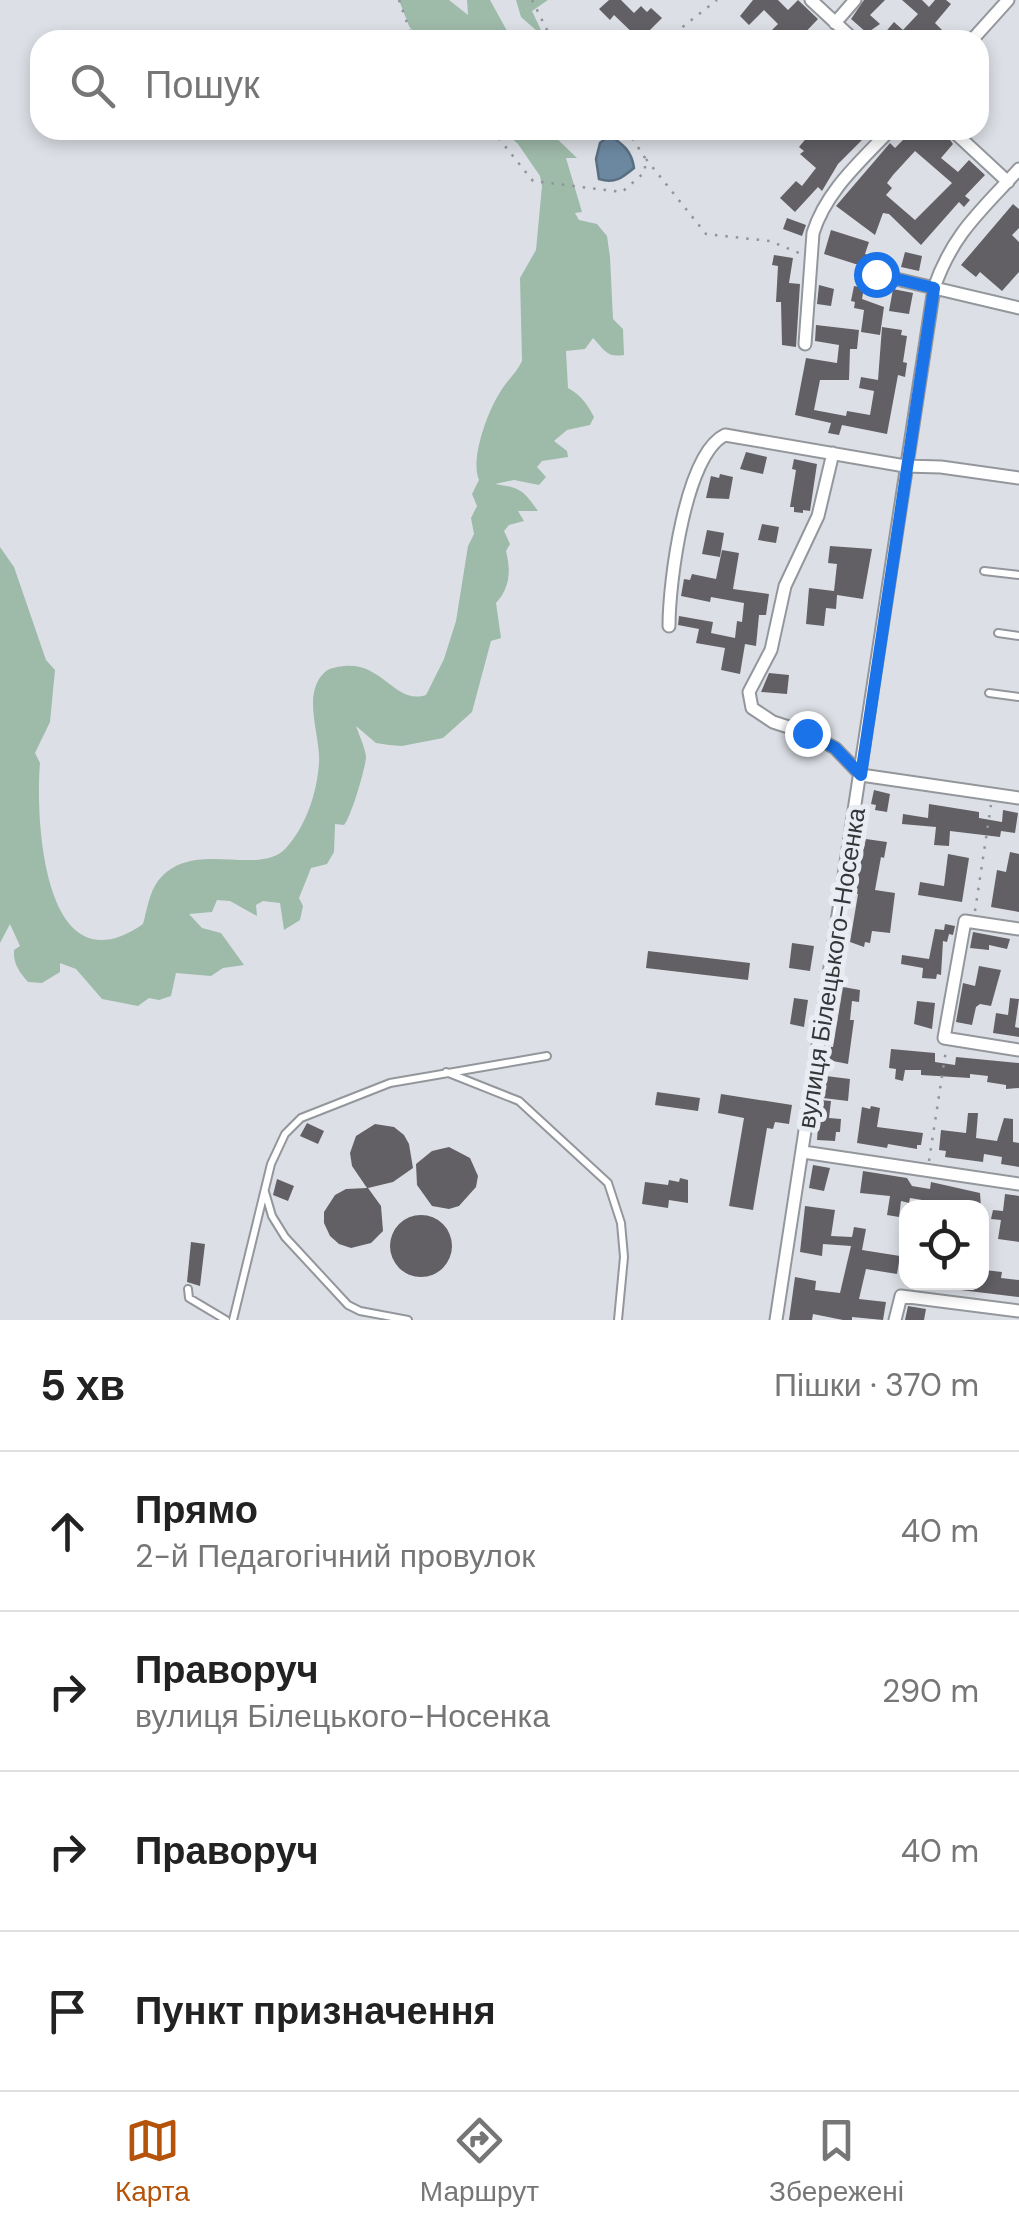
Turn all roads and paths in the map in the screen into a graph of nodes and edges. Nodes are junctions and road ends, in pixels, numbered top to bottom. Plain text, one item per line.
1 (399, 0) edge
2 (532, 0) edge
3 (717, 0) edge
4 (811, 0) edge
5 (855, 0) edge
6 (1008, 0) edge
7 (835, 22) junction
8 (410, 30) edge
9 (547, 30) edge
10 (679, 30) edge
11 (843, 30) edge
12 (981, 30) edge
13 (500, 140) edge
14 (633, 140) edge
15 (881, 140) edge
16 (963, 140) edge
17 (645, 158) junction
18 (1019, 169) edge
19 (1008, 182) junction
20 (810, 257) junction
21 (876, 274) dead end
22 (934, 288) junction
23 (1019, 308) edge
24 (804, 344) dead end
25 (833, 453) junction
26 (905, 466) junction
27 (1019, 478) edge
28 (984, 571) dead end
29 (1019, 575) edge
30 (669, 626) dead end
31 (998, 633) dead end
32 (1019, 636) edge
33 (989, 692) dead end
34 (1019, 697) edge
35 (861, 775) junction
36 (992, 794) junction
37 (1019, 798) edge
38 (973, 922) junction
39 (1019, 929) edge
40 (948, 1038) junction
41 (1019, 1050) edge
42 (547, 1056) dead end
43 (445, 1072) junction
44 (804, 1152) junction
45 (928, 1170) junction
46 (1019, 1184) edge
47 (264, 1190) junction
48 (188, 1289) dead end
49 (1019, 1311) edge
50 (230, 1320) edge
51 (408, 1320) edge
52 (618, 1320) edge
53 (776, 1320) edge
54 (895, 1320) edge

1 - 8 path
2 - 9 path
3 - 10 path
4 - 7 street
5 - 7 street
6 - 12 street
7 - 11 street
13 - 17 path
14 - 17 path
15 - 20 street
16 - 19 street
17 - 20 path
18 - 19 street, вулиця Білецького-Носенка
19 - 22 street, вулиця Білецького-Носенка
20 - 24 street
21 - 22 street
22 - 23 street
22 - 26 street, вулиця Білецького-Носенка
25 - 26 street
25 - 30 street
25 - 35 street
26 - 27 street
26 - 35 street, вулиця Білецького-Носенка
28 - 29 lane
31 - 32 lane
33 - 34 lane
35 - 36 street
35 - 44 street, вулиця Білецького-Носенка
36 - 37 street
36 - 38 path
38 - 39 street
38 - 40 street
40 - 41 street
40 - 45 path
42 - 43 lane
43 - 47 lane
43 - 52 lane
44 - 45 street
44 - 53 street, вулиця Білецького-Носенка
45 - 46 street
47 - 50 lane
47 - 51 lane
48 - 50 lane
49 - 54 street

